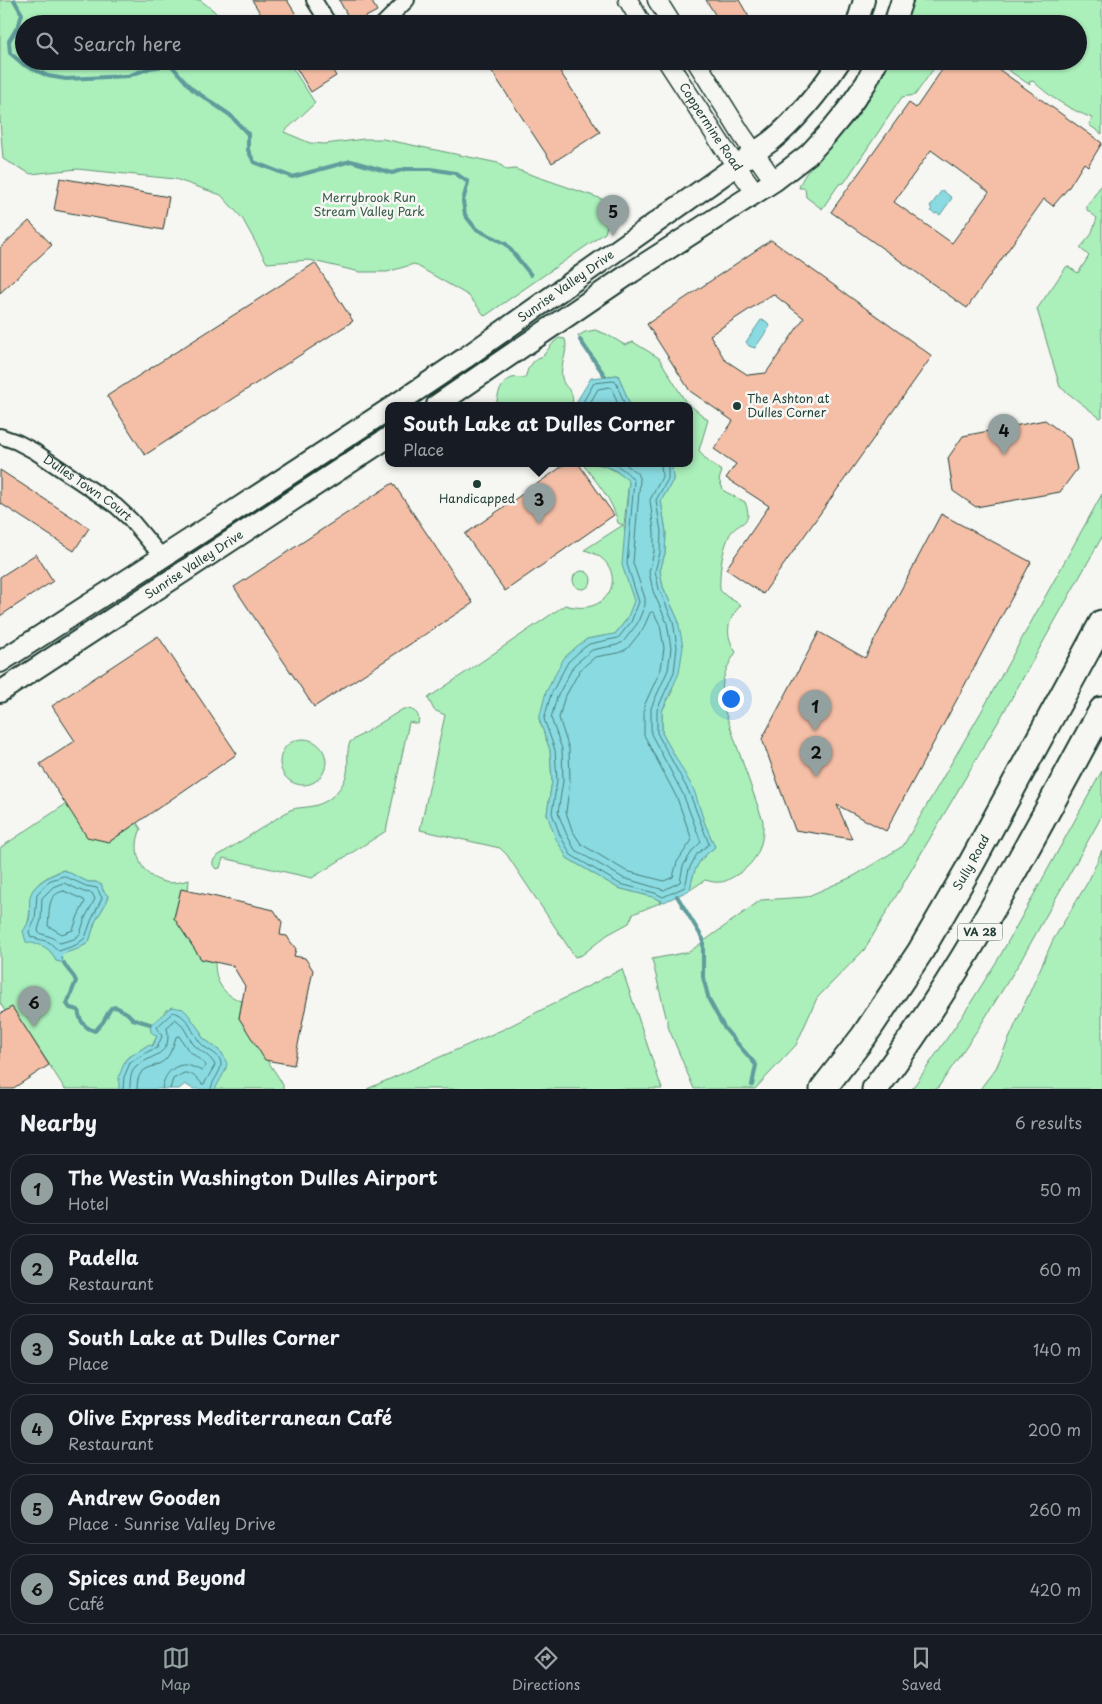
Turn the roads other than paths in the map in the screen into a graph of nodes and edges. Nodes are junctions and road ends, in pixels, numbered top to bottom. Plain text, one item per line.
1 (314, 0) edge
2 (407, 0) edge
3 (628, 0) edge
4 (657, 0) edge
5 (864, 0) edge
6 (902, 0) edge
7 (323, 15) edge
8 (392, 15) edge
9 (637, 15) edge
10 (666, 15) edge
11 (860, 15) edge
12 (897, 15) edge
13 (673, 70) edge
14 (702, 70) edge
15 (835, 70) edge
16 (873, 70) edge
17 (755, 153) junction
18 (736, 166) junction
19 (774, 181) junction
20 (755, 192) junction
21 (399, 402) edge
22 (441, 402) edge
23 (385, 412) edge
24 (0, 436) edge
25 (385, 440) edge
26 (162, 557) junction
27 (1102, 623) edge
28 (0, 662) edge
29 (0, 692) edge
30 (1102, 710) edge
31 (823, 1089) edge
32 (875, 1089) edge

1 - 7 street
2 - 8 street
3 - 9 street
4 - 10 street
5 - 11 main road
6 - 12 main road
13 - 18 street, Coppermine Road
14 - 17 street, Coppermine Road
15 - 17 main road, Sunrise Valley Drive
16 - 19 main road, Sunrise Valley Drive
17 - 18 main road, Sunrise Valley Drive
17 - 19 street, Coppermine Road
18 - 20 street, Coppermine Road
18 - 21 main road, Sunrise Valley Drive
19 - 20 main road, Sunrise Valley Drive
20 - 22 main road, Sunrise Valley Drive
23 - 26 main road, Sunrise Valley Drive
24 - 26 street, Dulles Town Court
25 - 29 main road, Sunrise Valley Drive
26 - 28 main road, Sunrise Valley Drive
27 - 31 highway, Sully Road / VA 28
30 - 32 highway, VA 28

